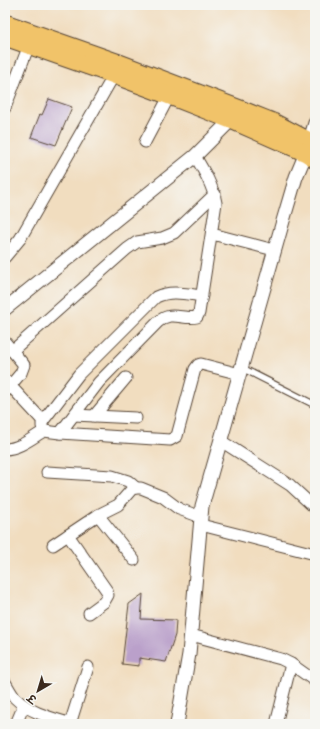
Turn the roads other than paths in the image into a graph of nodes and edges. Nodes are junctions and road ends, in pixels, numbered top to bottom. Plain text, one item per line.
1 (5, 23) edge
2 (5, 37) edge
3 (29, 45) junction
4 (114, 75) junction
5 (172, 90) junction
6 (5, 108) edge
7 (236, 115) junction
8 (315, 123) edge
9 (145, 142) dead end
10 (312, 149) edge
11 (195, 156) junction
12 (215, 194) junction
13 (212, 234) junction
14 (274, 250) junction
15 (5, 257) edge
16 (202, 296) junction
17 (5, 309) edge
18 (5, 342) edge
19 (12, 351) junction
20 (240, 371) junction
21 (126, 378) dead end
22 (7, 386) edge
23 (315, 405) edge
24 (74, 415) junction
25 (94, 416) junction
26 (136, 418) dead end
27 (44, 426) junction
28 (60, 433) junction
29 (221, 441) junction
30 (5, 449) edge
31 (48, 472) dead end
32 (136, 488) junction
33 (315, 508) edge
34 (98, 515) junction
35 (201, 521) junction
36 (68, 535) junction
37 (53, 545) dead end
38 (315, 554) edge
39 (134, 560) dead end
40 (89, 613) dead end
41 (191, 635) junction
42 (291, 664) junction
43 (88, 667) dead end
44 (315, 681) edge
45 (5, 682) edge
46 (24, 705) junction
47 (16, 724) edge
48 (71, 724) edge
49 (177, 724) edge
50 (276, 724) edge

1 - 5 main road
2 - 3 main road
3 - 4 main road
3 - 6 street
4 - 5 main road
4 - 15 street
5 - 7 main road
5 - 9 street
7 - 10 main road
7 - 11 street
8 - 10 street
10 - 14 street
11 - 12 street
11 - 17 street
12 - 13 street
12 - 19 street
13 - 14 street
13 - 16 street
14 - 20 street
16 - 24 street
16 - 27 street
18 - 19 street
19 - 22 street
20 - 23 lane
20 - 28 street
20 - 29 street
21 - 25 street
22 - 27 street
24 - 25 street
24 - 28 street
25 - 26 street
27 - 28 street
27 - 30 street
29 - 33 street
29 - 35 street
31 - 32 street
32 - 34 street
32 - 35 street
34 - 36 street
34 - 39 street
35 - 38 street
35 - 41 street
36 - 37 street
36 - 40 street
41 - 42 street
41 - 49 street
42 - 44 street
42 - 50 street
43 - 48 street
45 - 46 street
46 - 47 street
46 - 48 street

